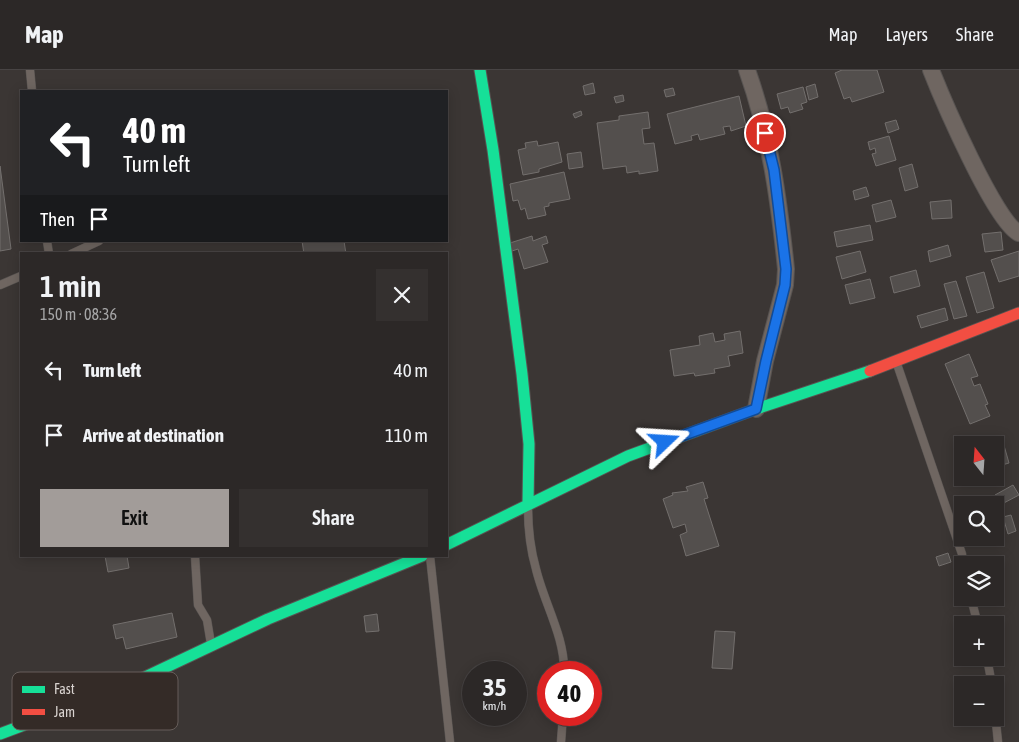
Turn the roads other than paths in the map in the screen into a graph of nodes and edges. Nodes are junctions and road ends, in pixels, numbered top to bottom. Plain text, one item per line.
1 (30, 70) edge
2 (480, 70) edge
3 (746, 70) edge
4 (931, 70) edge
5 (32, 90) edge
6 (1019, 233) edge
7 (97, 242) edge
8 (75, 252) edge
9 (20, 276) edge
10 (0, 285) edge
11 (1019, 313) edge
12 (896, 362) junction
13 (756, 409) junction
14 (528, 503) junction
15 (448, 544) edge
16 (962, 556) edge
17 (195, 557) edge
18 (420, 557) edge
19 (430, 557) edge
20 (211, 646) junction
21 (565, 661) edge
22 (156, 672) edge
23 (562, 726) edge
24 (996, 726) edge
25 (12, 729) edge
26 (0, 734) edge
27 (450, 742) edge
28 (561, 742) edge
29 (998, 742) edge

1 - 5 lane
2 - 14 street
3 - 13 street
4 - 6 street
7 - 8 lane
9 - 10 lane
11 - 12 street
12 - 13 street
12 - 16 lane
13 - 14 street
14 - 15 street
14 - 21 lane
17 - 20 lane
18 - 20 street
19 - 27 lane
20 - 22 street
23 - 28 lane
24 - 29 lane
25 - 26 street

